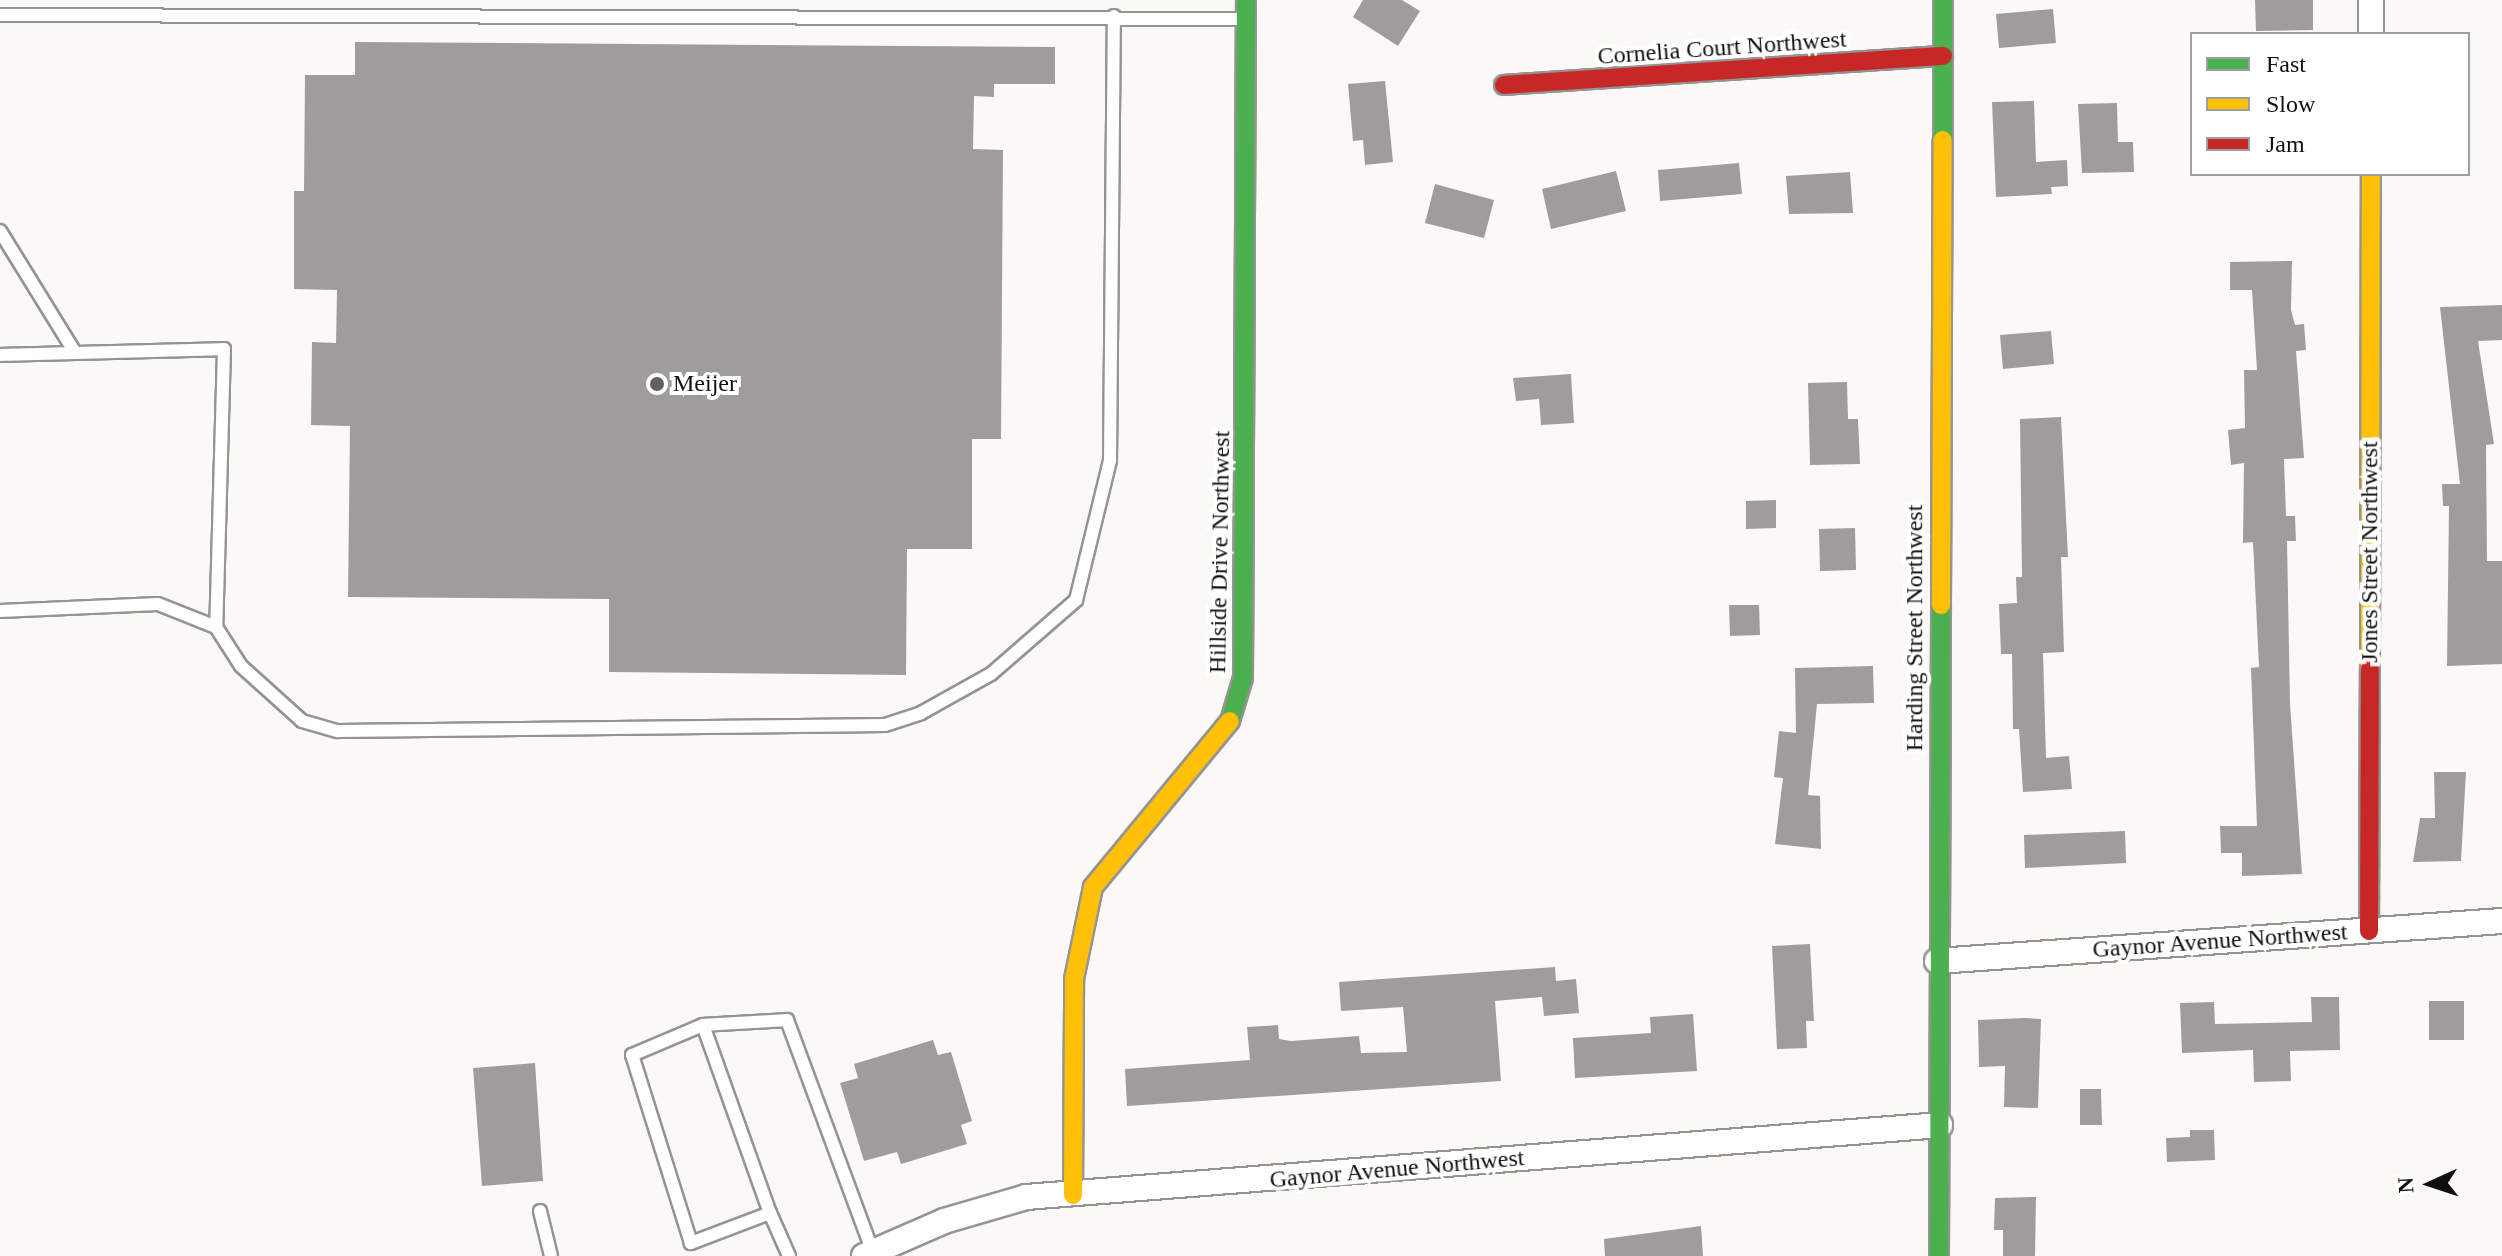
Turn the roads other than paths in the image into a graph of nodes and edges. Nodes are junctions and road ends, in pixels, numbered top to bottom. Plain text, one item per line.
1 (1246, 0) edge
2 (1943, 0) edge
3 (2371, 0) edge
4 (0, 15) edge
5 (1114, 16) junction
6 (1245, 19) junction
7 (2371, 32) edge
8 (1943, 56) junction
9 (1504, 85) dead end
10 (2371, 176) edge
11 (0, 231) edge
12 (74, 351) junction
13 (0, 355) edge
14 (0, 611) edge
15 (216, 627) junction
16 (2502, 921) edge
17 (2369, 931) junction
18 (1937, 961) junction
19 (703, 1025) junction
20 (1940, 1125) junction
21 (1073, 1195) junction
22 (540, 1211) dead end
23 (770, 1213) junction
24 (868, 1254) edge
25 (551, 1256) edge
26 (789, 1256) edge
27 (1939, 1256) edge

1 - 6 street, Hillside Drive Northwest
2 - 8 street, Harding Street Northwest
3 - 7 street
4 - 5 lane
5 - 6 lane
5 - 15 lane
6 - 21 street, Hillside Drive Northwest
8 - 9 street, Cornelia Court Northwest
8 - 18 street, Harding Street Northwest
10 - 17 street, Jones Street Northwest
11 - 12 lane
12 - 13 lane
12 - 15 lane
14 - 15 lane
16 - 17 street, Gaynor Avenue Northwest
17 - 18 street, Gaynor Avenue Northwest
18 - 20 street, Harding Street Northwest
19 - 23 lane
19 - 23 lane
19 - 24 lane
20 - 21 street, Gaynor Avenue Northwest
20 - 27 street, Harding Street Northwest
21 - 24 street, Gaynor Avenue Northwest
22 - 25 lane
23 - 26 lane

